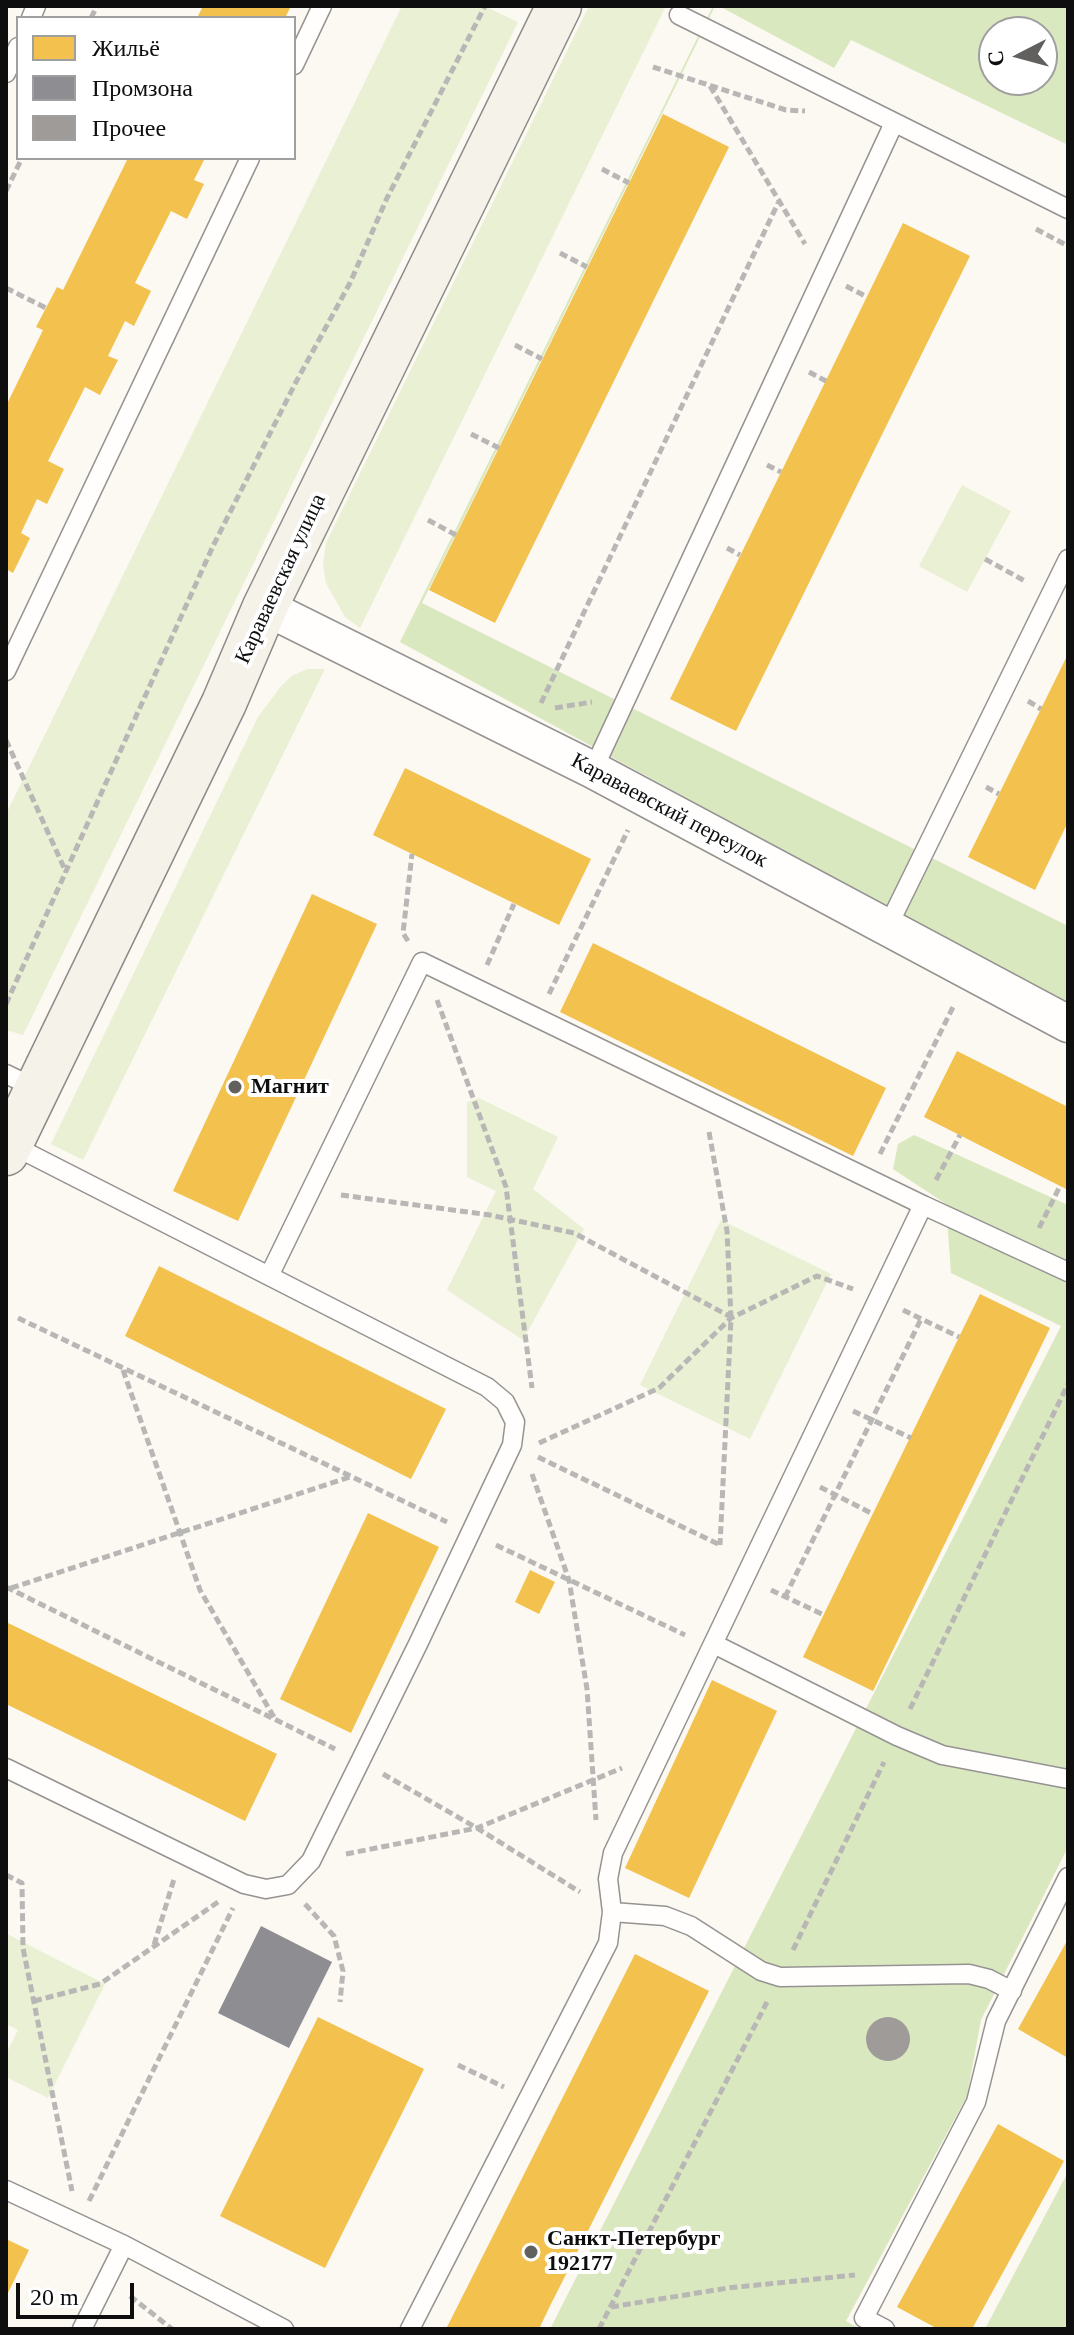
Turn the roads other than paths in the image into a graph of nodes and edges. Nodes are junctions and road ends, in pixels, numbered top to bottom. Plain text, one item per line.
1 (322, 6) edge
2 (559, 6) edge
3 (679, 15) dead end
4 (16, 51) edge
5 (296, 61) edge
6 (6, 73) edge
7 (894, 123) junction
8 (249, 160) edge
9 (1068, 209) edge
10 (1068, 559) edge
11 (265, 607) junction
12 (6, 671) edge
13 (593, 770) junction
14 (887, 928) junction
15 (1068, 1024) edge
16 (22, 1082) edge
17 (8, 1148) edge
18 (923, 1205) junction
19 (1068, 1272) edge
20 (270, 1274) junction
21 (714, 1644) junction
22 (6, 1768) edge
23 (1068, 1779) edge
24 (1068, 1877) edge
25 (612, 1912) junction
26 (1012, 1991) junction
27 (6, 2190) edge
28 (124, 2245) junction
29 (82, 2329) edge
30 (284, 2329) edge
31 (410, 2329) edge
32 (885, 2329) edge

1 - 5 lane
2 - 11 street, Караваевская улица
3 - 7 lane
4 - 6 lane
7 - 9 lane
7 - 13 lane
8 - 12 lane
10 - 14 lane
11 - 13 street, Караваевский переулок
11 - 16 street, Караваевская улица
13 - 14 street, Караваевский переулок
14 - 15 street, Караваевский переулок
16 - 17 street, Караваевская улица
17 - 20 lane
18 - 19 lane
18 - 20 lane
18 - 21 lane
20 - 22 lane
21 - 23 lane
21 - 25 lane
24 - 26 lane
25 - 26 lane
25 - 31 lane
26 - 32 lane
27 - 28 lane
28 - 29 lane
28 - 30 lane

